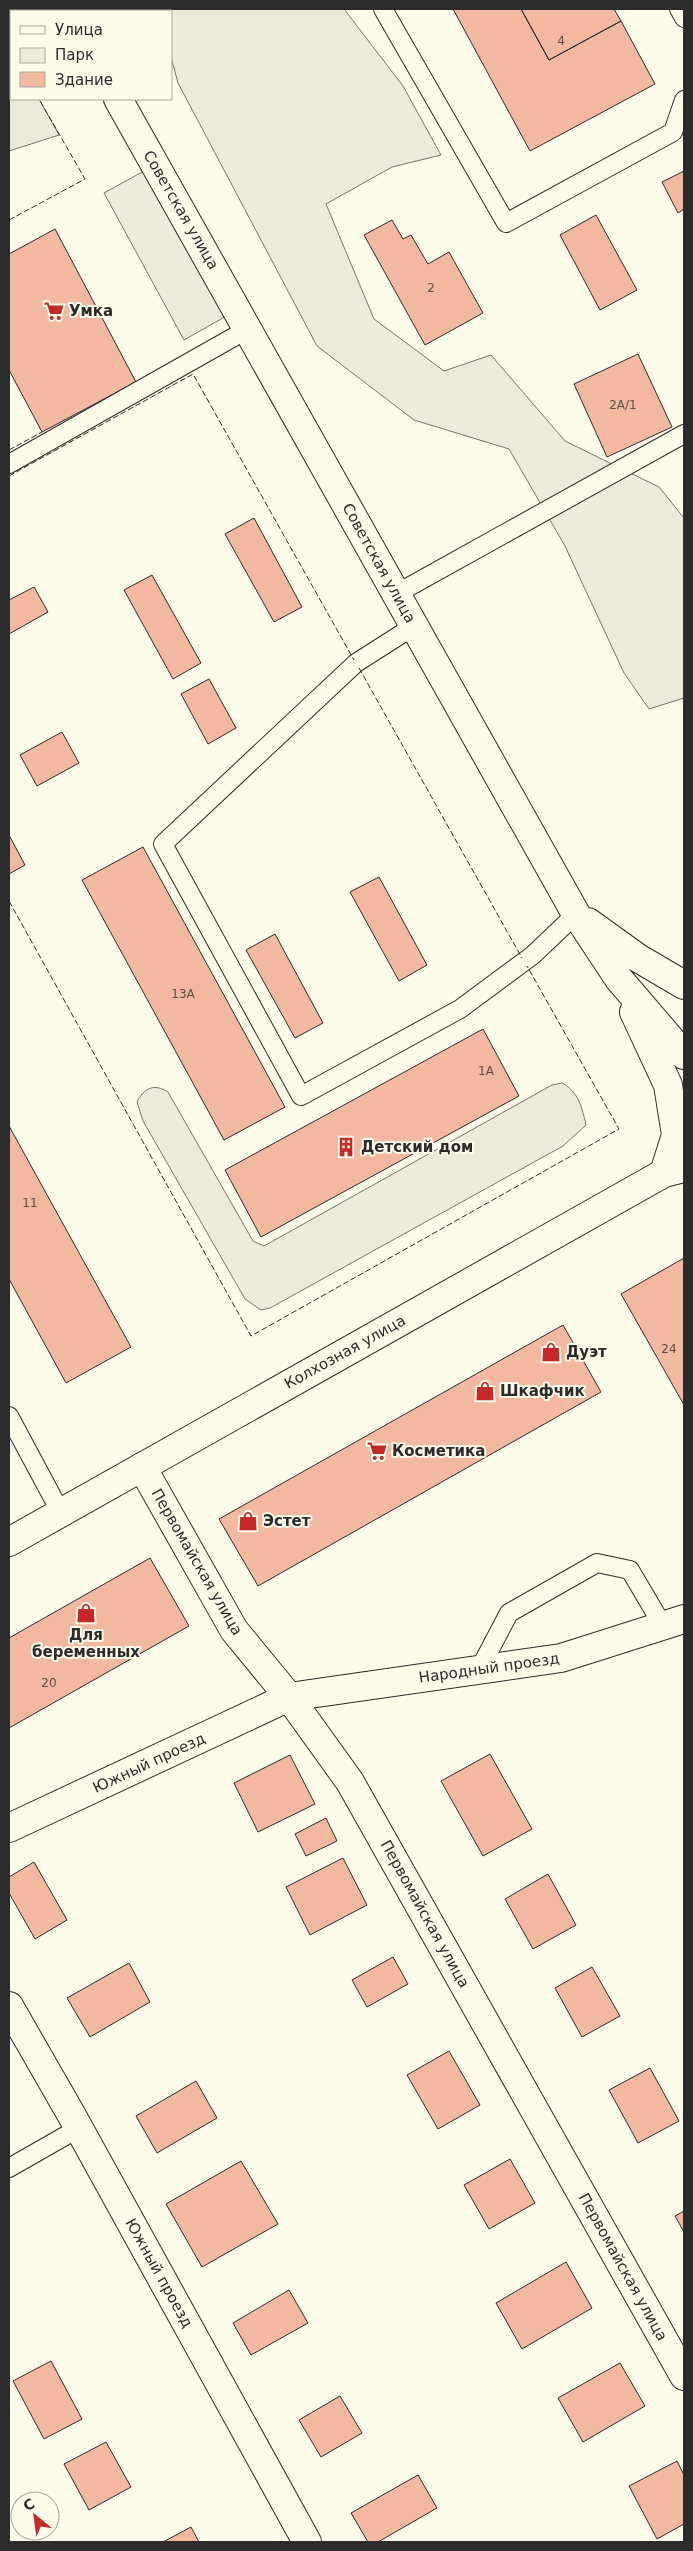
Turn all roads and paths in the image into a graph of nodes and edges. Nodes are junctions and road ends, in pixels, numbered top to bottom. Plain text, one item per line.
1 (383, 9) edge
2 (679, 9) edge
3 (684, 18) edge
4 (119, 100) edge
5 (684, 100) edge
6 (248, 329) junction
7 (684, 434) edge
8 (9, 464) edge
9 (396, 594) junction
10 (414, 626) junction
11 (576, 914) junction
12 (619, 979) junction
13 (684, 984) edge
14 (684, 1055) edge
15 (674, 1170) edge
16 (9, 1416) edge
17 (142, 1467) junction
18 (61, 1512) junction
19 (9, 1542) edge
20 (673, 1622) edge
21 (479, 1670) junction
22 (289, 1696) junction
23 (9, 1828) edge
24 (9, 2006) edge
25 (79, 2128) junction
26 (9, 2168) edge
27 (684, 2376) edge
28 (307, 2542) edge

1 - 5 lane
2 - 3 lane
4 - 6 street, Советская улица
6 - 8 lane
6 - 9 street, Советская улица
7 - 9 lane
9 - 10 street, Советская улица
10 - 11 street, Советская улица
10 - 11 lane
11 - 12 street
11 - 13 street, Советская улица
12 - 14 street
12 - 15 street
15 - 17 street, Колхозная улица
16 - 18 lane
17 - 18 street, Колхозная улица
17 - 22 street, Первомайская улица
18 - 19 street, Колхозная улица
20 - 21 street, Народный проезд
20 - 21 lane
21 - 22 street, Народный проезд
22 - 23 street, Южный проезд
22 - 27 street, Первомайская улица
24 - 25 street, Южный проезд
25 - 26 lane
25 - 28 street, Южный проезд

